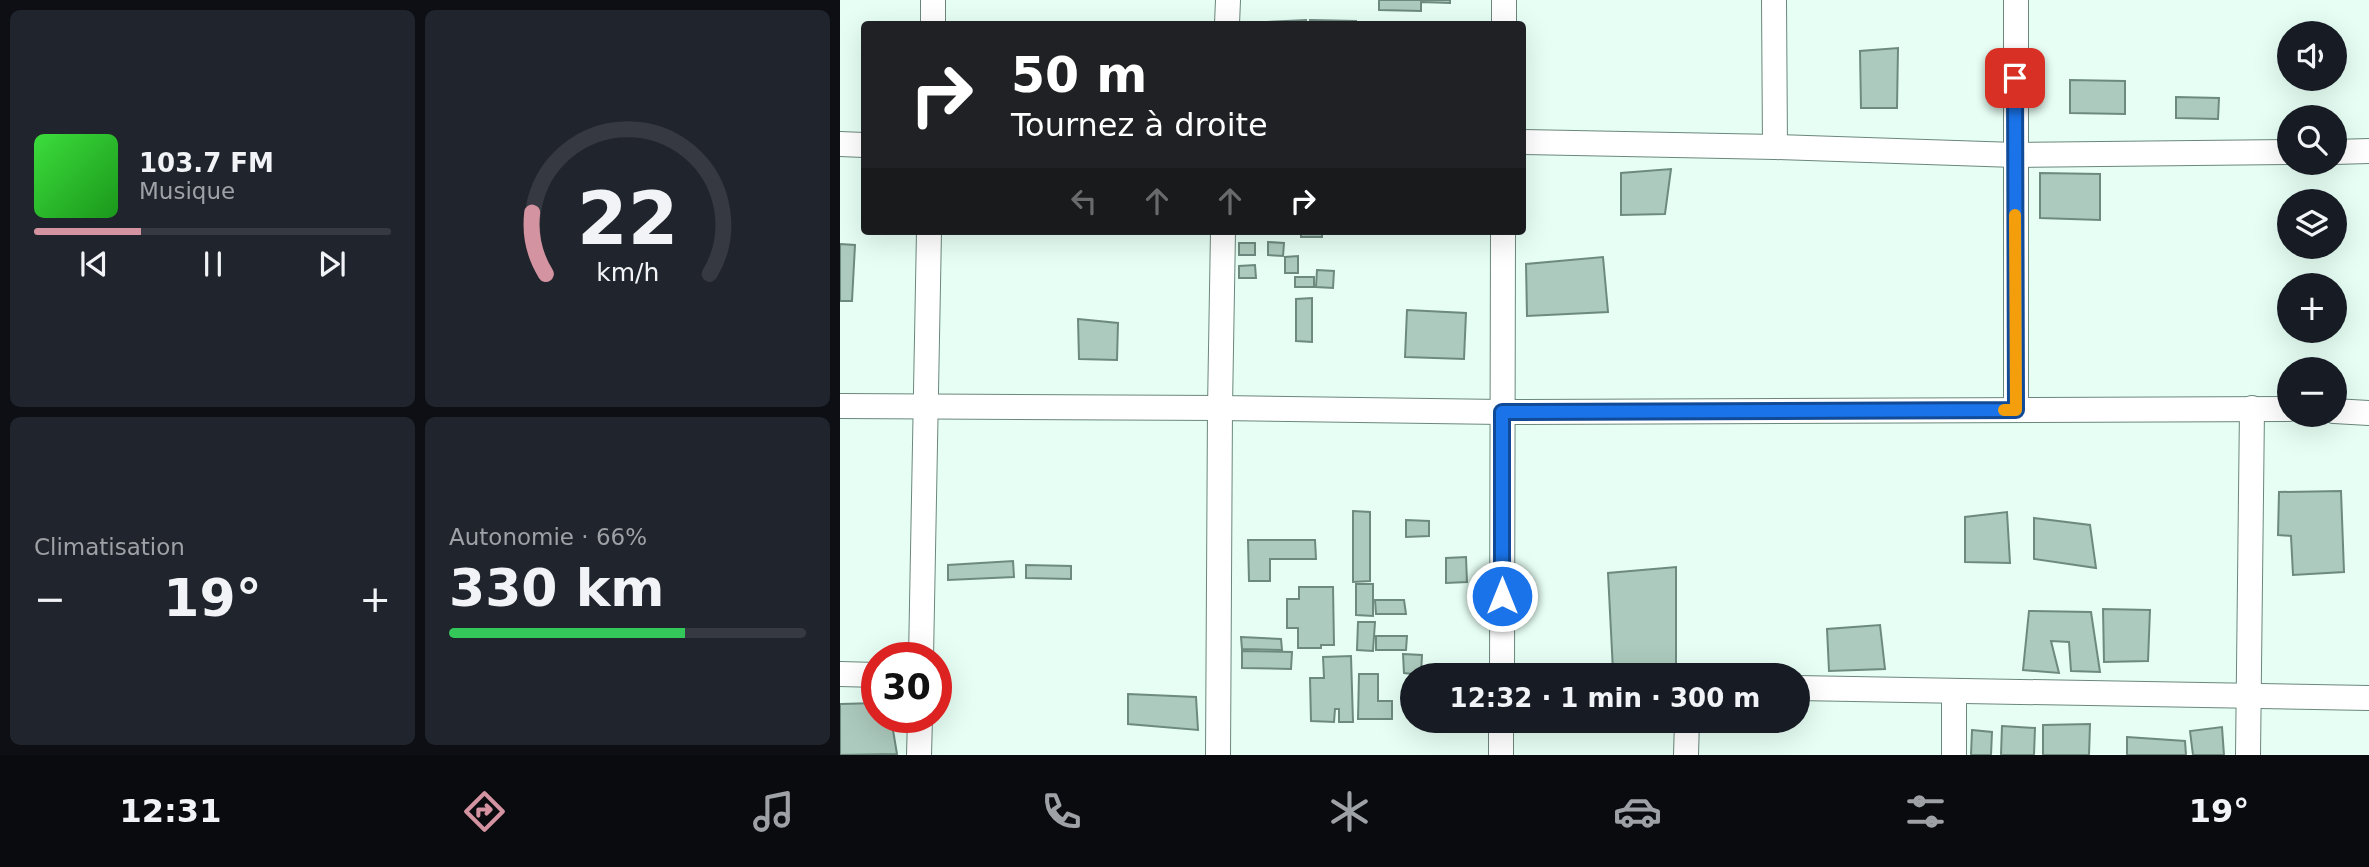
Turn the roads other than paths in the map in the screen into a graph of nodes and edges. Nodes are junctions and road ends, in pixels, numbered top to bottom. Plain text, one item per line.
1 (933, 0) edge
2 (1228, 0) edge
3 (1504, 0) edge
4 (1774, 0) edge
5 (2016, 0) edge
6 (933, 21) edge
7 (1227, 21) edge
8 (1504, 21) edge
9 (1526, 142) edge
10 (840, 144) edge
11 (861, 145) edge
12 (1775, 147) junction
13 (2369, 151) edge
14 (2277, 152) edge
15 (2347, 152) edge
16 (2015, 155) junction
17 (929, 235) edge
18 (1223, 235) edge
19 (1503, 235) edge
20 (840, 406) edge
21 (926, 406) junction
22 (1220, 408) junction
23 (2252, 408) junction
24 (2277, 409) edge
25 (2016, 410) junction
26 (2347, 411) edge
27 (1502, 412) junction
28 (2369, 412) edge
29 (921, 642) edge
30 (1502, 663) edge
31 (840, 674) edge
32 (861, 675) edge
33 (1810, 688) edge
34 (1954, 691) junction
35 (2249, 695) junction
36 (2369, 698) edge
37 (920, 733) edge
38 (1502, 733) edge
39 (1687, 733) edge
40 (919, 755) edge
41 (1218, 755) edge
42 (1501, 755) edge
43 (1686, 755) edge
44 (1954, 755) edge
45 (2248, 755) edge

1 - 6 street
2 - 7 street
3 - 8 street
4 - 12 street
5 - 16 street
9 - 12 street
10 - 11 street
12 - 16 street
13 - 15 street
14 - 16 street
16 - 25 street
17 - 21 street
18 - 22 street
19 - 27 street
20 - 21 street
21 - 22 street
21 - 29 street
22 - 27 street
22 - 41 street
23 - 24 street
23 - 25 street
23 - 35 street
25 - 27 street
26 - 28 street
27 - 30 street
31 - 32 street
33 - 34 street
34 - 35 street
34 - 44 street
35 - 36 street
35 - 45 street
37 - 40 street
38 - 42 street
39 - 43 street

